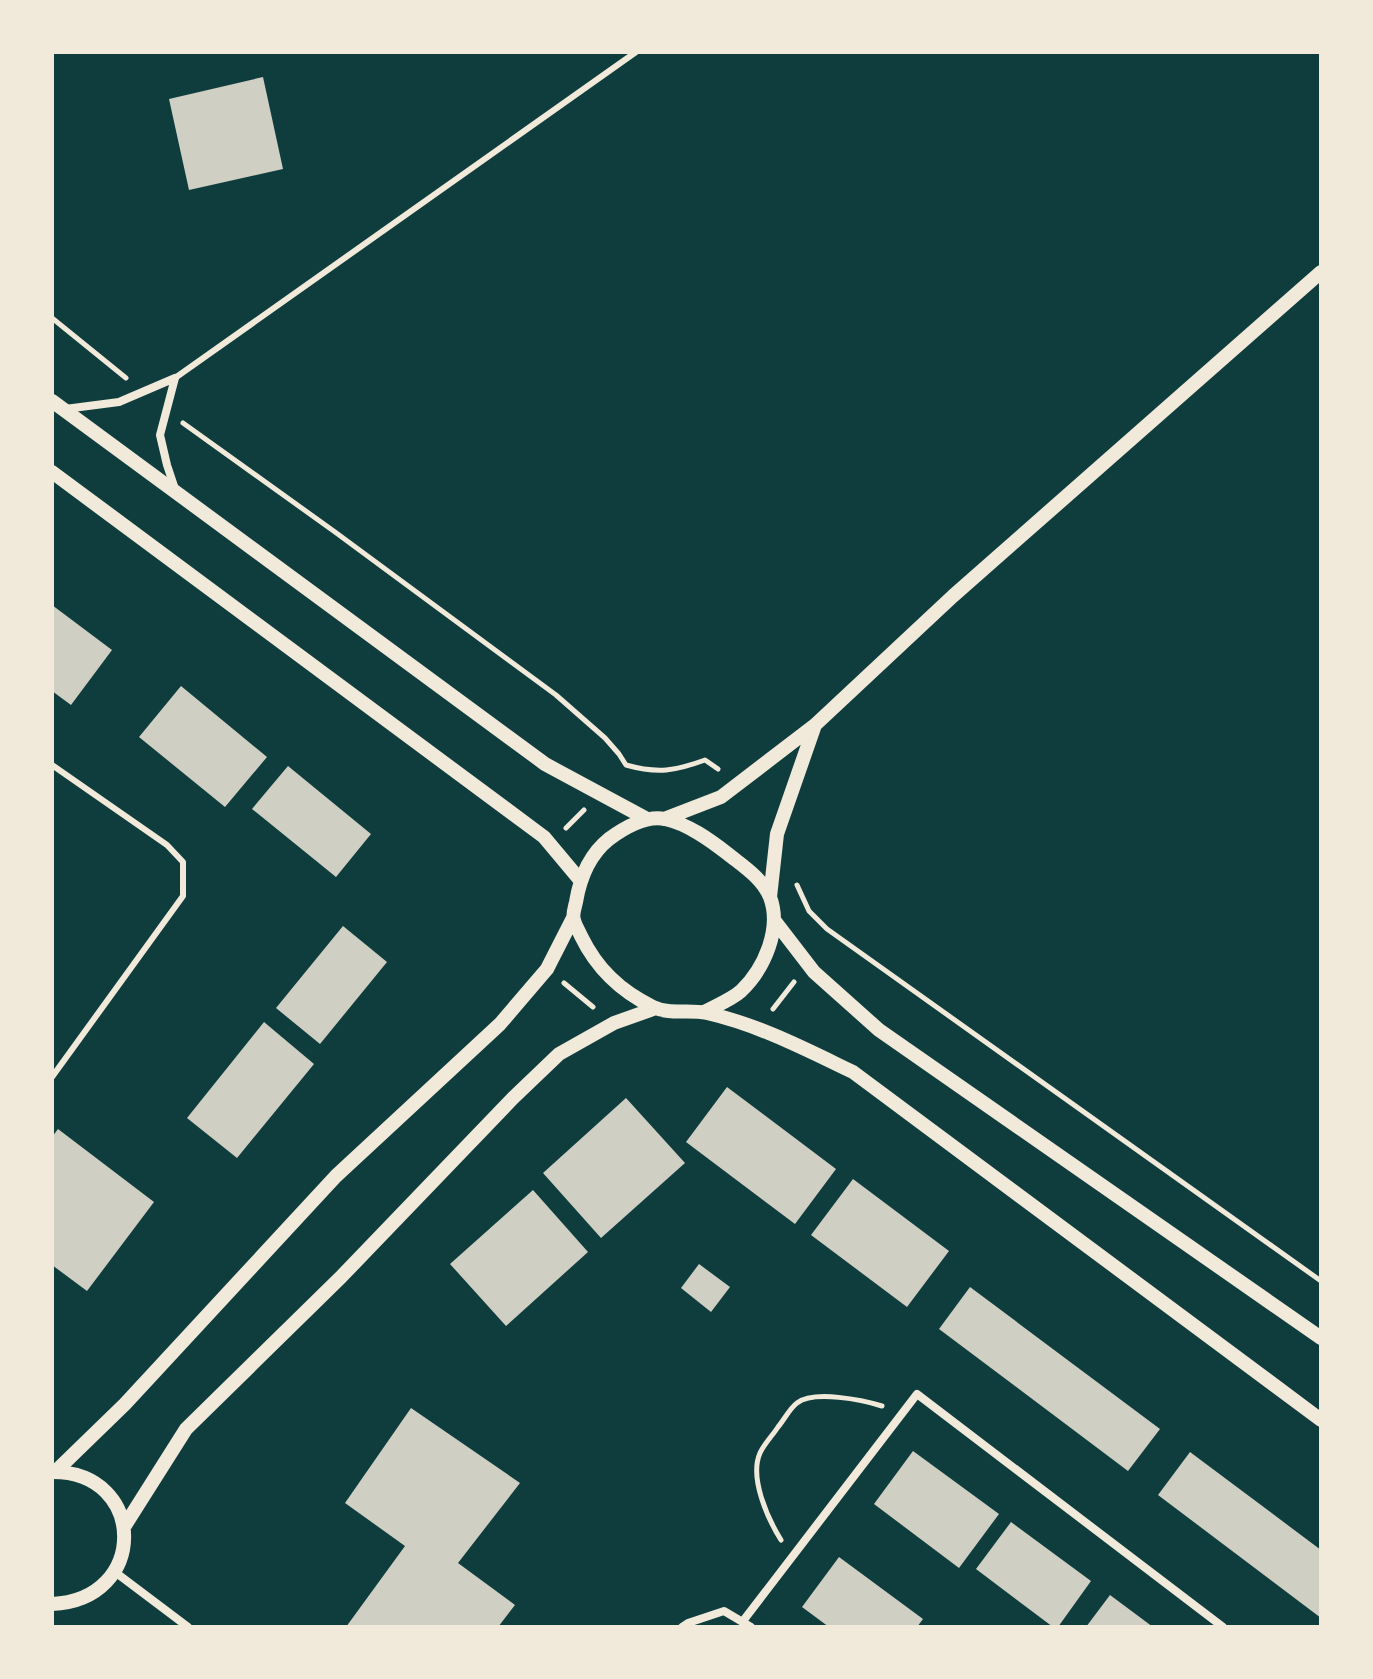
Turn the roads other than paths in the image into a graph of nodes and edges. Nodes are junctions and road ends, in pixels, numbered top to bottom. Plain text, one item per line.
1 (636, 52) edge
2 (1321, 272) edge
3 (175, 378) junction
4 (58, 405) edge
5 (52, 472) edge
6 (177, 494) junction
7 (815, 725) junction
8 (52, 765) edge
9 (647, 819) junction
10 (664, 819) junction
11 (580, 880) junction
12 (770, 897) junction
13 (573, 918) junction
14 (774, 920) junction
15 (656, 1008) junction
16 (704, 1012) junction
17 (52, 1077) edge
18 (1321, 1338) edge
19 (1321, 1420) edge
20 (54, 1472) edge
21 (124, 1527) junction
22 (115, 1572) junction
23 (52, 1604) edge
24 (747, 1624) edge
25 (188, 1627) edge
26 (682, 1627) edge
27 (1223, 1627) edge

1 - 3 lane
2 - 7 street
3 - 4 street
3 - 6 street
4 - 6 street
5 - 11 street
6 - 9 street
7 - 10 street
7 - 12 street
8 - 17 lane
9 - 10 street
9 - 11 street
10 - 12 street
11 - 13 street
12 - 14 street
13 - 15 street
13 - 20 street
14 - 16 street
14 - 18 street
15 - 16 street
15 - 21 street
16 - 19 street
20 - 21 street
21 - 22 street
22 - 23 street
22 - 25 street
24 - 26 street
24 - 27 street

